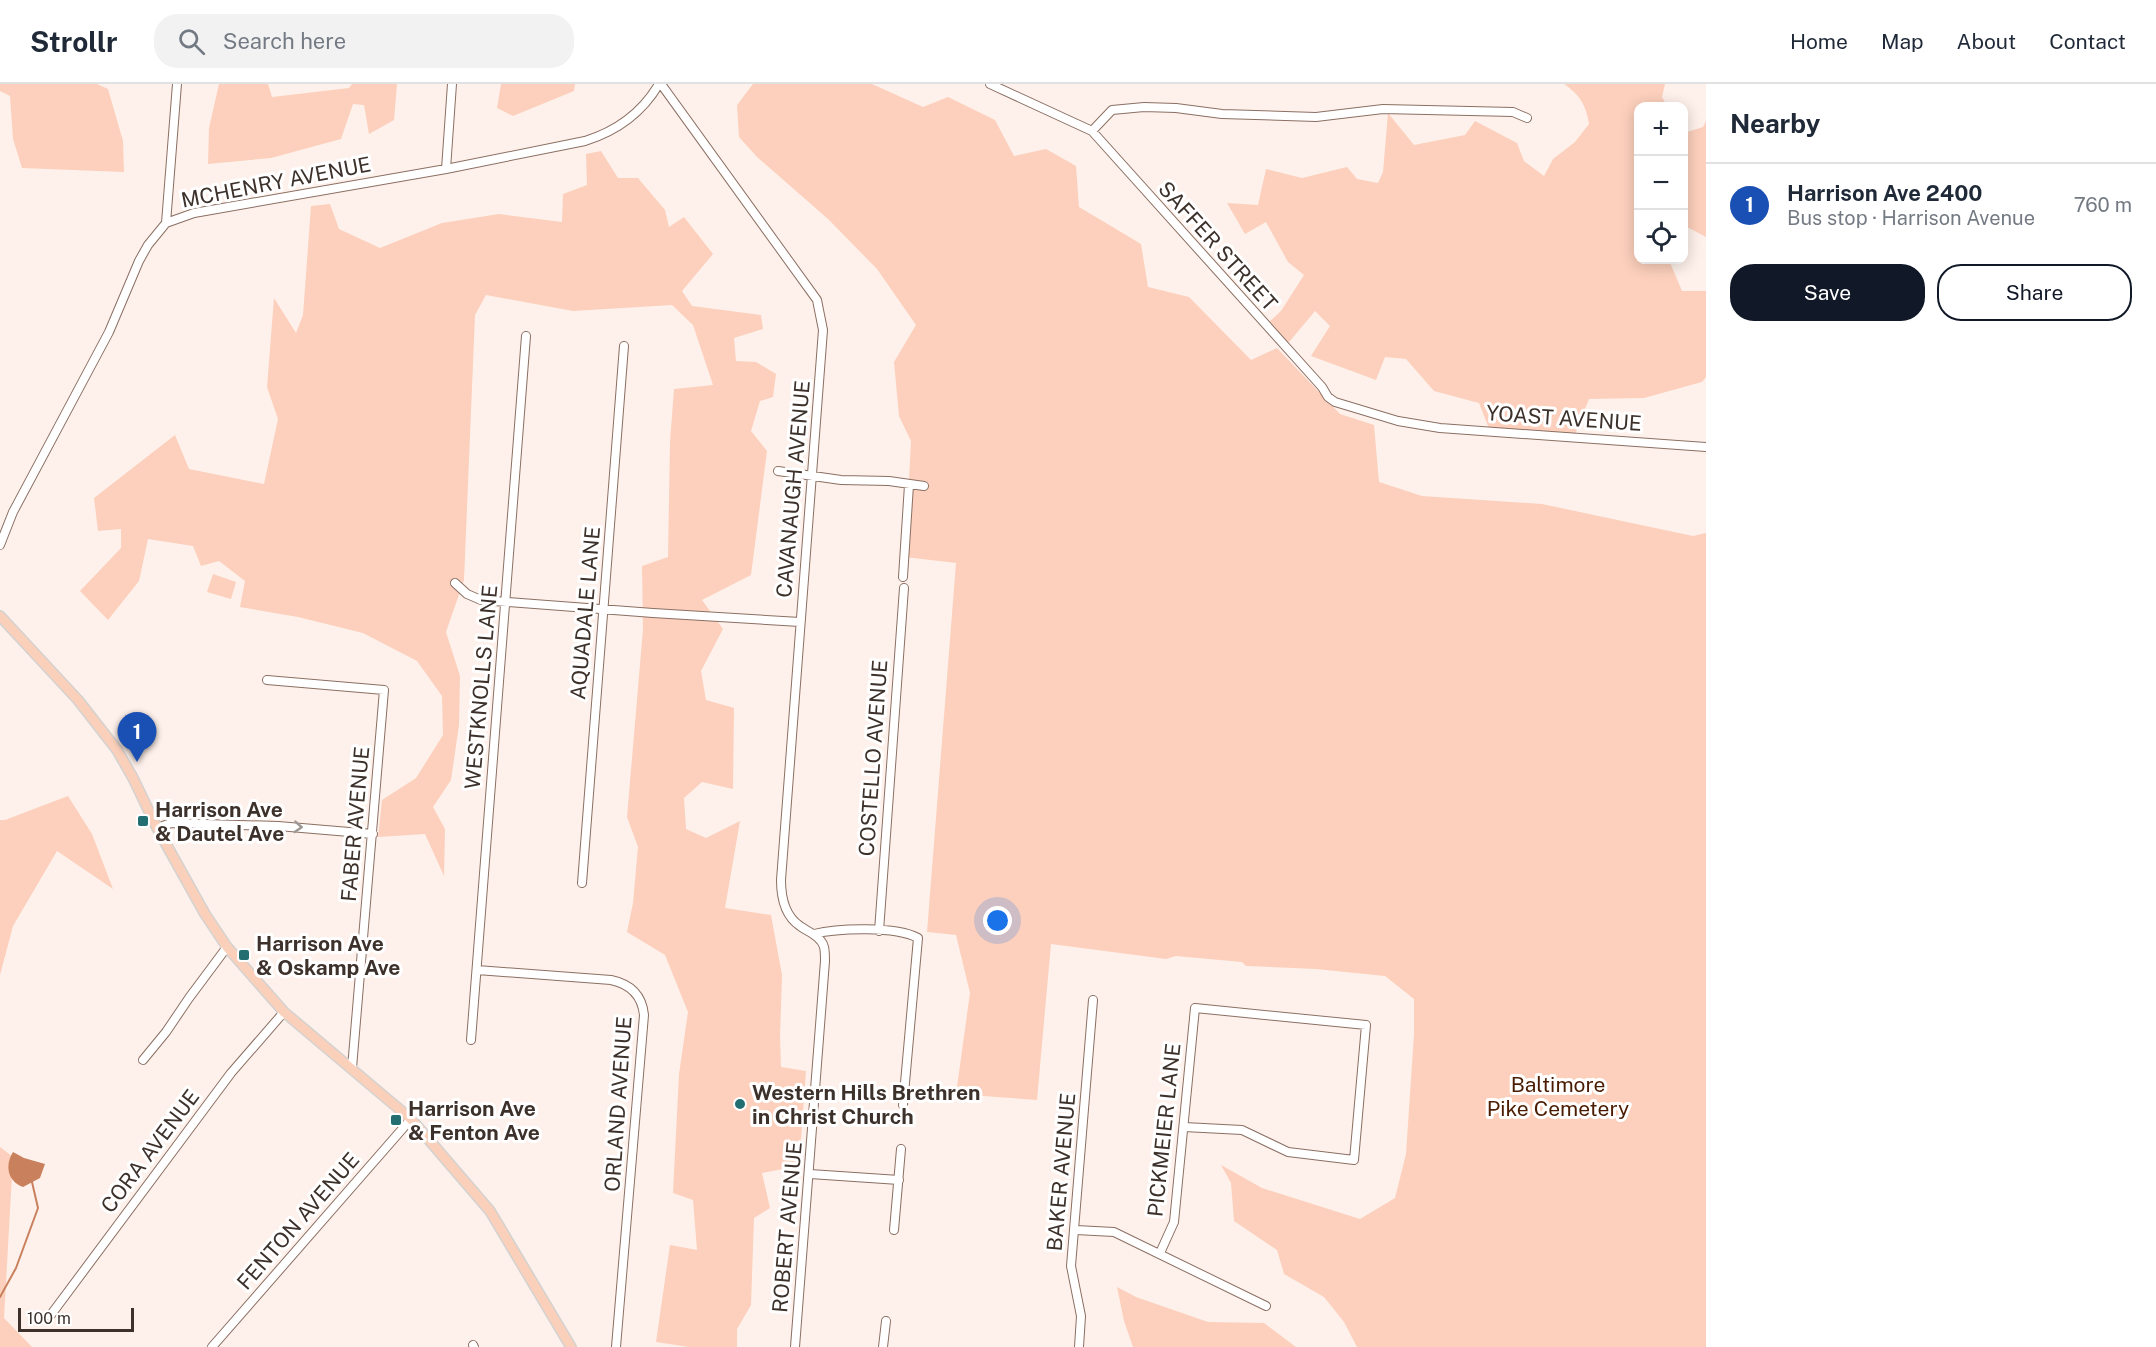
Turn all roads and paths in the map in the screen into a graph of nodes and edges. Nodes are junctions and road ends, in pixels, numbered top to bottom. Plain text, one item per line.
1 (177, 84) edge
2 (452, 84) edge
3 (660, 84) edge
4 (990, 84) edge
5 (1527, 118) dead end
6 (1092, 131) junction
7 (446, 169) junction
8 (166, 223) junction
9 (526, 336) dead end
10 (624, 346) dead end
11 (1420, 425) joint
12 (1706, 447) edge
13 (778, 471) dead end
14 (812, 474) junction
15 (909, 485) junction
16 (924, 486) dead end
17 (0, 545) edge
18 (903, 578) dead end
19 (456, 583) dead end
20 (904, 588) dead end
21 (506, 602) junction
22 (603, 610) junction
23 (0, 616) edge
24 (800, 622) junction
25 (267, 680) dead end
26 (157, 828) junction
27 (373, 834) junction
28 (582, 883) dead end
29 (879, 931) junction
30 (814, 934) junction
31 (227, 947) junction
32 (477, 970) junction
33 (1093, 1000) dead end
34 (284, 1012) junction
35 (471, 1040) dead end
36 (144, 1060) dead end
37 (352, 1068) junction
38 (903, 1106) dead end
39 (411, 1119) junction
40 (1184, 1127) junction
41 (901, 1149) dead end
42 (810, 1174) junction
43 (899, 1180) junction
44 (894, 1230) dead end
45 (1076, 1230) junction
46 (1160, 1253) junction
47 (1266, 1306) dead end
48 (50, 1316) dead end
49 (886, 1321) dead end
50 (212, 1347) edge
51 (571, 1347) edge
52 (616, 1347) edge
53 (795, 1347) edge
54 (883, 1347) edge
55 (1079, 1347) edge

1 - 8 street
2 - 7 street
3 - 7 street, MCHENRY AVENUE
3 - 14 street, CAVANAUGH AVENUE
4 - 6 street, SAFFER STREET
5 - 6 street
6 - 11 street, SAFFER STREET
7 - 8 street, MCHENRY AVENUE
8 - 17 street, MCHENRY AVENUE
9 - 21 street, WESTKNOLLS LANE
10 - 22 street, AQUADALE LANE
11 - 12 street, YOAST AVENUE
13 - 14 street
14 - 15 street
14 - 24 street, CAVANAUGH AVENUE
15 - 16 street
15 - 18 street
19 - 21 street
20 - 29 street, COSTELLO AVENUE
21 - 22 street
21 - 32 street, WESTKNOLLS LANE
22 - 24 street
22 - 28 street, AQUADALE LANE
23 - 26 main road
24 - 30 street, CAVANAUGH AVENUE
25 - 27 street, FABER AVENUE
26 -> 27 street
26 - 31 main road
27 - 37 street, FABER AVENUE
29 - 30 street
29 - 38 street
30 - 42 street, ROBERT AVENUE
31 - 34 main road
31 - 36 street
32 - 35 street, WESTKNOLLS LANE
32 - 52 street, ORLAND AVENUE
33 - 45 street, BAKER AVENUE
34 - 37 main road
34 - 48 street, CORA AVENUE
37 - 39 main road
39 - 50 street, FENTON AVENUE
39 - 51 main road
40 - 40 street, PICKMEIER LANE
40 - 46 street, PICKMEIER LANE
41 - 43 street
42 - 43 street
42 - 53 street, ROBERT AVENUE
43 - 44 street
45 - 46 street
45 - 55 street, BAKER AVENUE
46 - 47 street
49 - 54 street

